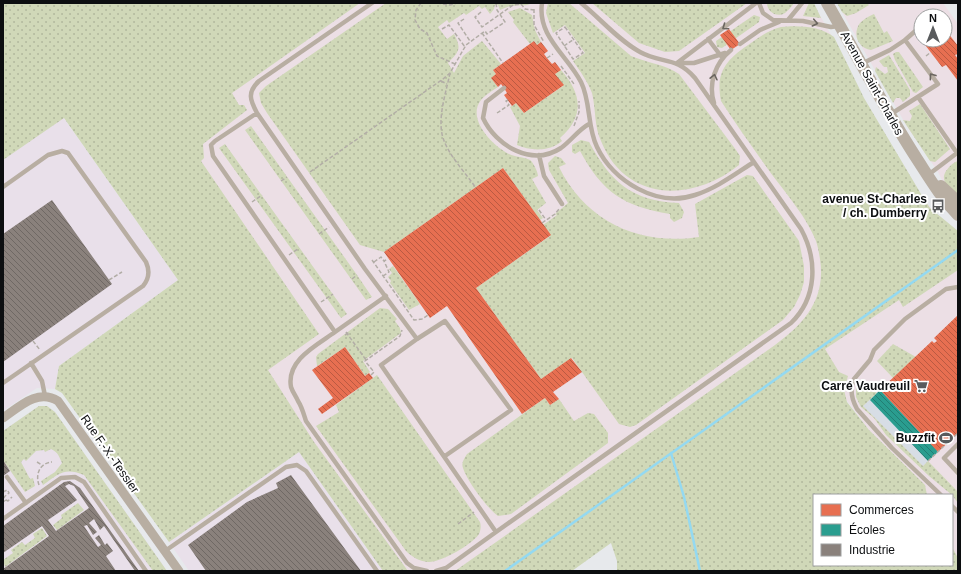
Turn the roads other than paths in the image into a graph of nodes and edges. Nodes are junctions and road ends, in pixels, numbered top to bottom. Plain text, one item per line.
1 (372, 3) edge
2 (542, 3) edge
3 (581, 3) edge
4 (756, 3) edge
5 (759, 3) edge
6 (802, 3) edge
7 (827, 3) edge
8 (789, 20) junction
9 (840, 25) junction
10 (913, 33) edge
11 (708, 39) junction
12 (905, 40) junction
13 (740, 44) dead end
14 (721, 56) junction
15 (677, 63) junction
16 (861, 64) junction
17 (504, 88) dead end
18 (918, 97) junction
19 (716, 108) junction
20 (257, 113) junction
21 (890, 115) junction
22 (589, 124) junction
23 (539, 155) junction
24 (754, 162) junction
25 (928, 175) junction
26 (3, 187) edge
27 (958, 202) edge
28 (562, 204) dead end
29 (958, 215) edge
30 (958, 287) edge
31 (386, 296) junction
32 (335, 332) junction
33 (417, 339) junction
34 (31, 364) junction
35 (3, 383) edge
36 (45, 396) junction
37 (3, 418) edge
38 (958, 444) edge
39 (445, 456) junction
40 (958, 473) edge
41 (7, 477) dead end
42 (940, 494) edge
43 (26, 503) junction
44 (3, 519) edge
45 (496, 532) junction
46 (165, 551) junction
47 (146, 571) edge
48 (179, 571) edge
49 (377, 571) edge
50 (427, 571) edge
51 (436, 571) edge

1 - 20 lane
2 - 22 lane
3 - 15 lane
4 -> 11 lane
5 - 8 lane
6 - 8 lane
7 - 9 street, Avenue Saint-Charles
8 -> 9 lane
8 - 13 lane
9 - 16 street, Avenue Saint-Charles
10 - 12 lane
11 - 14 lane
11 - 15 lane
12 - 16 lane
18 -> 12 lane
14 - 15 lane
19 -> 14 lane
15 - 19 lane
16 - 21 street, Avenue Saint-Charles
17 - 23 lane
18 - 21 lane
18 - 25 lane
19 - 24 lane
20 - 31 lane
20 - 32 lane
21 - 25 street, Avenue Saint-Charles
22 - 23 lane
22 - 24 lane
23 - 28 lane
24 - 45 lane
25 - 27 street, Avenue Saint-Charles
25 - 29 street, Avenue Saint-Charles
26 - 34 lane
30 - 42 lane
31 - 32 lane
31 - 33 lane
32 - 50 lane
33 - 39 lane
33 - 39 lane
34 - 35 lane
34 - 36 lane
36 - 37 street
36 - 46 street, Rue F.-X.-Tessier
38 - 40 lane
39 - 45 lane
41 - 43 lane
43 - 44 lane
43 - 47 lane
45 - 51 lane
46 - 48 street, Rue F.-X.-Tessier
46 - 49 lane

